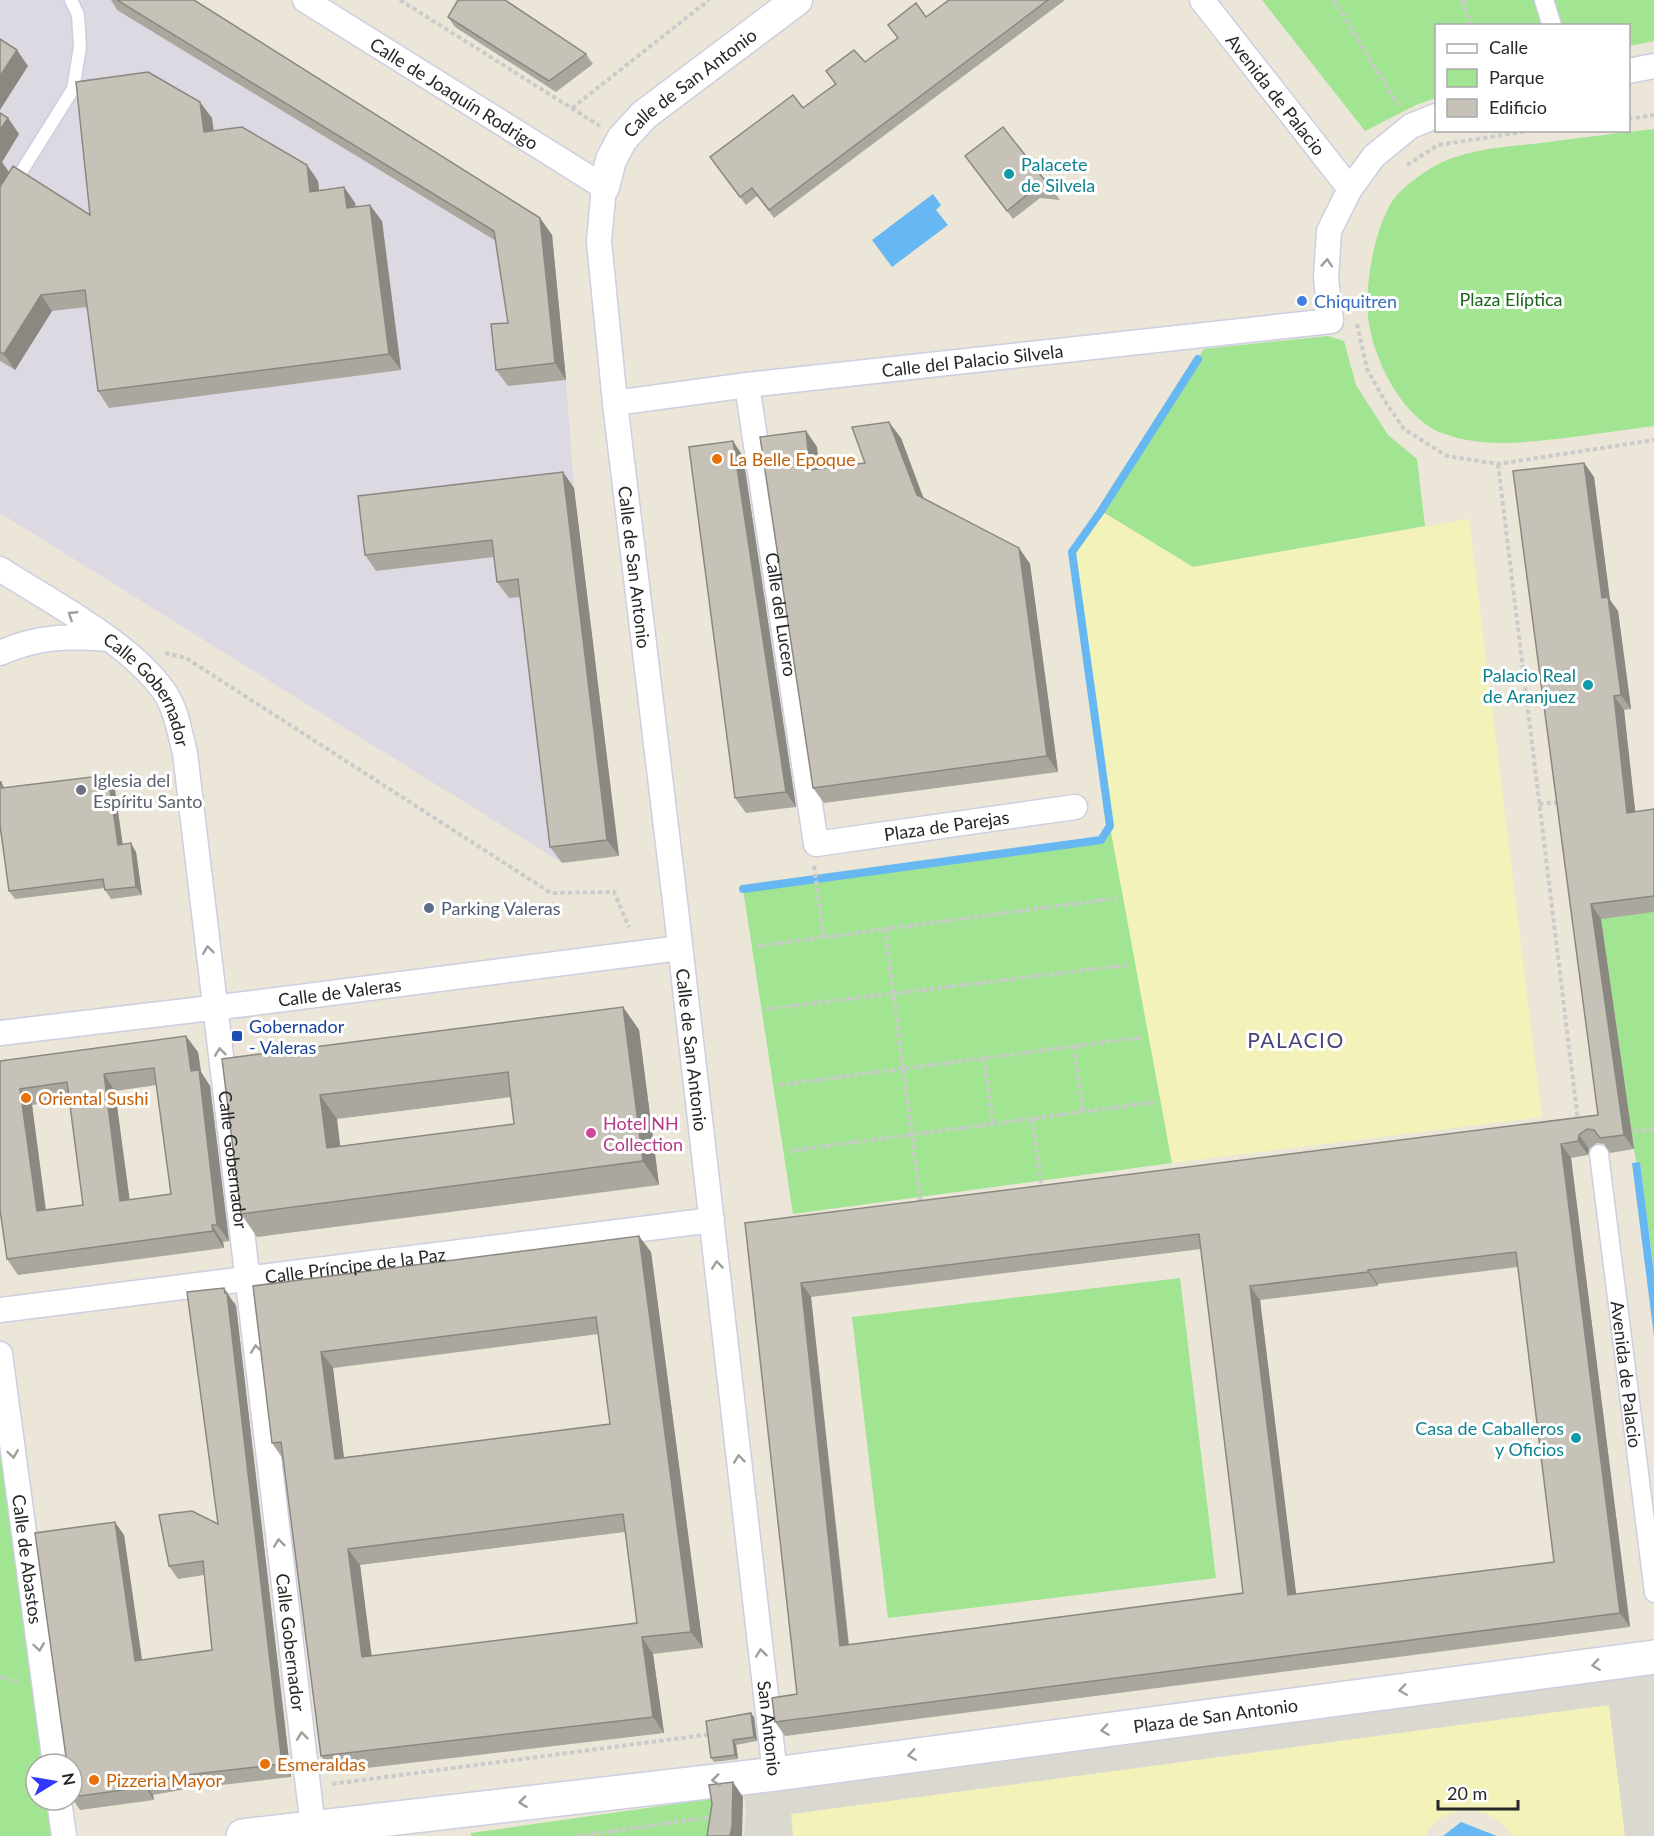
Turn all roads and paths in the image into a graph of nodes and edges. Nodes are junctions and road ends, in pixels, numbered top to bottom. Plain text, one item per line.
1 (71, 0) edge
2 (305, 0) edge
3 (400, 0) edge
4 (709, 0) edge
5 (797, 0) edge
6 (1202, 0) edge
7 (1334, 0) edge
8 (1463, 0) edge
9 (1544, 0) edge
10 (1470, 24) edge
11 (1551, 24) edge
12 (1654, 66) edge
13 (1630, 71) edge
14 (572, 108) junction
15 (1654, 116) edge
16 (1435, 117) edge
17 (1630, 119) edge
18 (1411, 126) junction
19 (1506, 132) edge
20 (622, 140) junction
21 (1400, 169) dead end
22 (604, 187) junction
23 (1350, 189) junction
24 (0, 206) edge
25 (1330, 321) junction
26 (747, 385) junction
27 (615, 403) junction
28 (1654, 440) edge
29 (1498, 464) junction
30 (0, 569) edge
31 (110, 640) junction
32 (0, 653) edge
33 (164, 653) dead end
34 (1563, 802) edge
35 (1539, 804) junction
36 (1075, 807) dead end
37 (816, 844) joint
38 (814, 869) dead end
39 (1118, 898) dead end
40 (629, 927) dead end
41 (885, 929) junction
42 (824, 937) junction
43 (758, 946) dead end
44 (680, 948) junction
45 (1127, 965) dead end
46 (893, 993) junction
47 (215, 1008) junction
48 (766, 1009) dead end
49 (0, 1033) edge
50 (1144, 1037) dead end
51 (1074, 1046) junction
52 (984, 1058) junction
53 (903, 1069) junction
54 (779, 1085) dead end
55 (1156, 1102) dead end
56 (1083, 1112) junction
57 (1032, 1119) junction
58 (1578, 1122) junction
59 (993, 1124) junction
60 (1568, 1124) edge
61 (1587, 1126) edge
62 (1654, 1129) edge
63 (1634, 1131) dead end
64 (912, 1135) junction
65 (789, 1151) dead end
66 (1599, 1154) edge
67 (1042, 1191) edge
68 (910, 1208) edge
69 (712, 1220) junction
70 (248, 1277) junction
71 (0, 1310) edge
72 (0, 1354) edge
73 (1654, 1593) edge
74 (1654, 1657) edge
75 (0, 1677) edge
76 (28, 1684) dead end
77 (715, 1734) edge
78 (53, 1752) edge
79 (775, 1774) junction
80 (323, 1786) dead end
81 (61, 1812) edge
82 (714, 1821) edge
83 (314, 1831) edge
84 (64, 1836) edge
85 (243, 1836) edge
86 (577, 1836) edge

1 - 24 lane
2 - 22 street, Calle de Joaquín Rodrigo
3 - 14 path
4 - 14 path
5 - 20 street, Calle de San Antonio
6 - 23 street, Avenida de Palacio
7 - 18 path
8 - 10 path
9 - 11 street
12 - 13 street
14 - 20 path
15 - 17 path
16 - 18 street
18 - 23 street
19 - 21 path
20 - 22 street, Calle de San Antonio
22 - 27 street, Calle de San Antonio
25 -> 23 street
25 - 26 street, Calle del Palacio Silvela
25 - 29 path
26 - 27 street, Calle del Palacio Silvela
26 - 37 street, Calle del Lucero
27 - 44 street, Calle de San Antonio
28 - 29 path
29 - 35 path
31 -> 30 street, Calle Gobernador
31 - 32 street
47 -> 31 street, Calle Gobernador
33 - 40 path
34 - 35 path
35 - 58 path
36 - 37 street, Plaza de Parejas
38 - 42 path
39 - 41 path
41 - 42 path
41 - 46 path
42 - 43 path
44 - 47 street, Calle de Valeras
44 - 69 street, Calle de San Antonio
45 - 46 path
46 - 48 path
46 - 53 path
47 - 49 street, Calle de Valeras
70 -> 47 street, Calle Gobernador
50 - 51 path
51 - 52 path
51 - 56 path
52 - 53 path
52 - 59 path
53 - 54 path
53 - 64 path
55 - 56 path
56 - 57 path
57 - 59 path
57 - 67 path
58 - 60 path
58 - 61 path
59 - 64 path
62 - 63 path
64 - 65 path
64 - 68 path
66 - 73 street, Avenida de Palacio
69 - 70 street, Calle Príncipe de la Paz
79 -> 69 street, San Antonio
70 - 71 street, Calle Príncipe de la Paz
83 -> 70 street, Calle Gobernador
72 -> 78 street, Calle de Abastos
74 -> 79 main road, Plaza de San Antonio
75 - 76 path
77 - 80 path
79 -> 83 main road, San Antonio
81 - 84 street
82 - 86 path
83 - 85 main road, San Antonio

